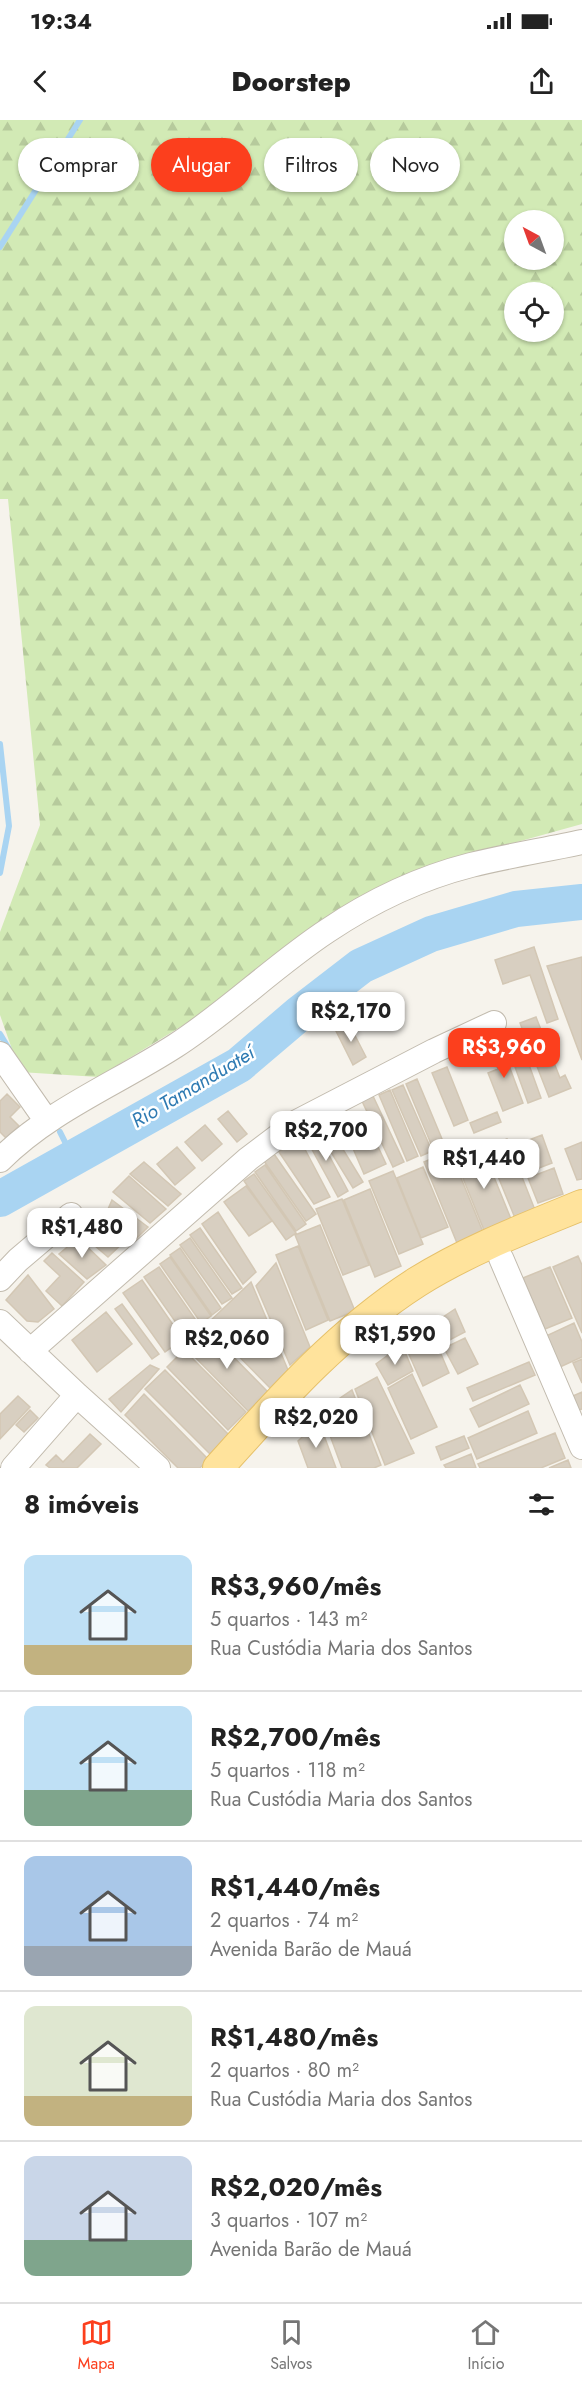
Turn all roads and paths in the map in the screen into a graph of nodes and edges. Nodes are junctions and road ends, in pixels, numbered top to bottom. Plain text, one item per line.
1 (582, 842) edge
2 (494, 1023) dead end
3 (0, 1054) edge
4 (46, 1120) junction
5 (0, 1160) edge
6 (582, 1205) edge
7 (71, 1215) dead end
8 (582, 1223) edge
9 (501, 1258) junction
10 (0, 1279) edge
11 (0, 1322) edge
12 (30, 1351) junction
13 (77, 1395) junction
14 (582, 1446) edge
15 (13, 1468) edge
16 (158, 1468) edge
17 (218, 1468) edge
18 (240, 1468) edge

1 - 4 street
2 - 12 street
3 - 4 street
4 - 5 street
6 - 17 main road
7 - 10 street
8 - 9 main road
9 - 14 street
9 - 18 main road
11 - 12 street
12 - 13 street
13 - 15 street
13 - 16 street

